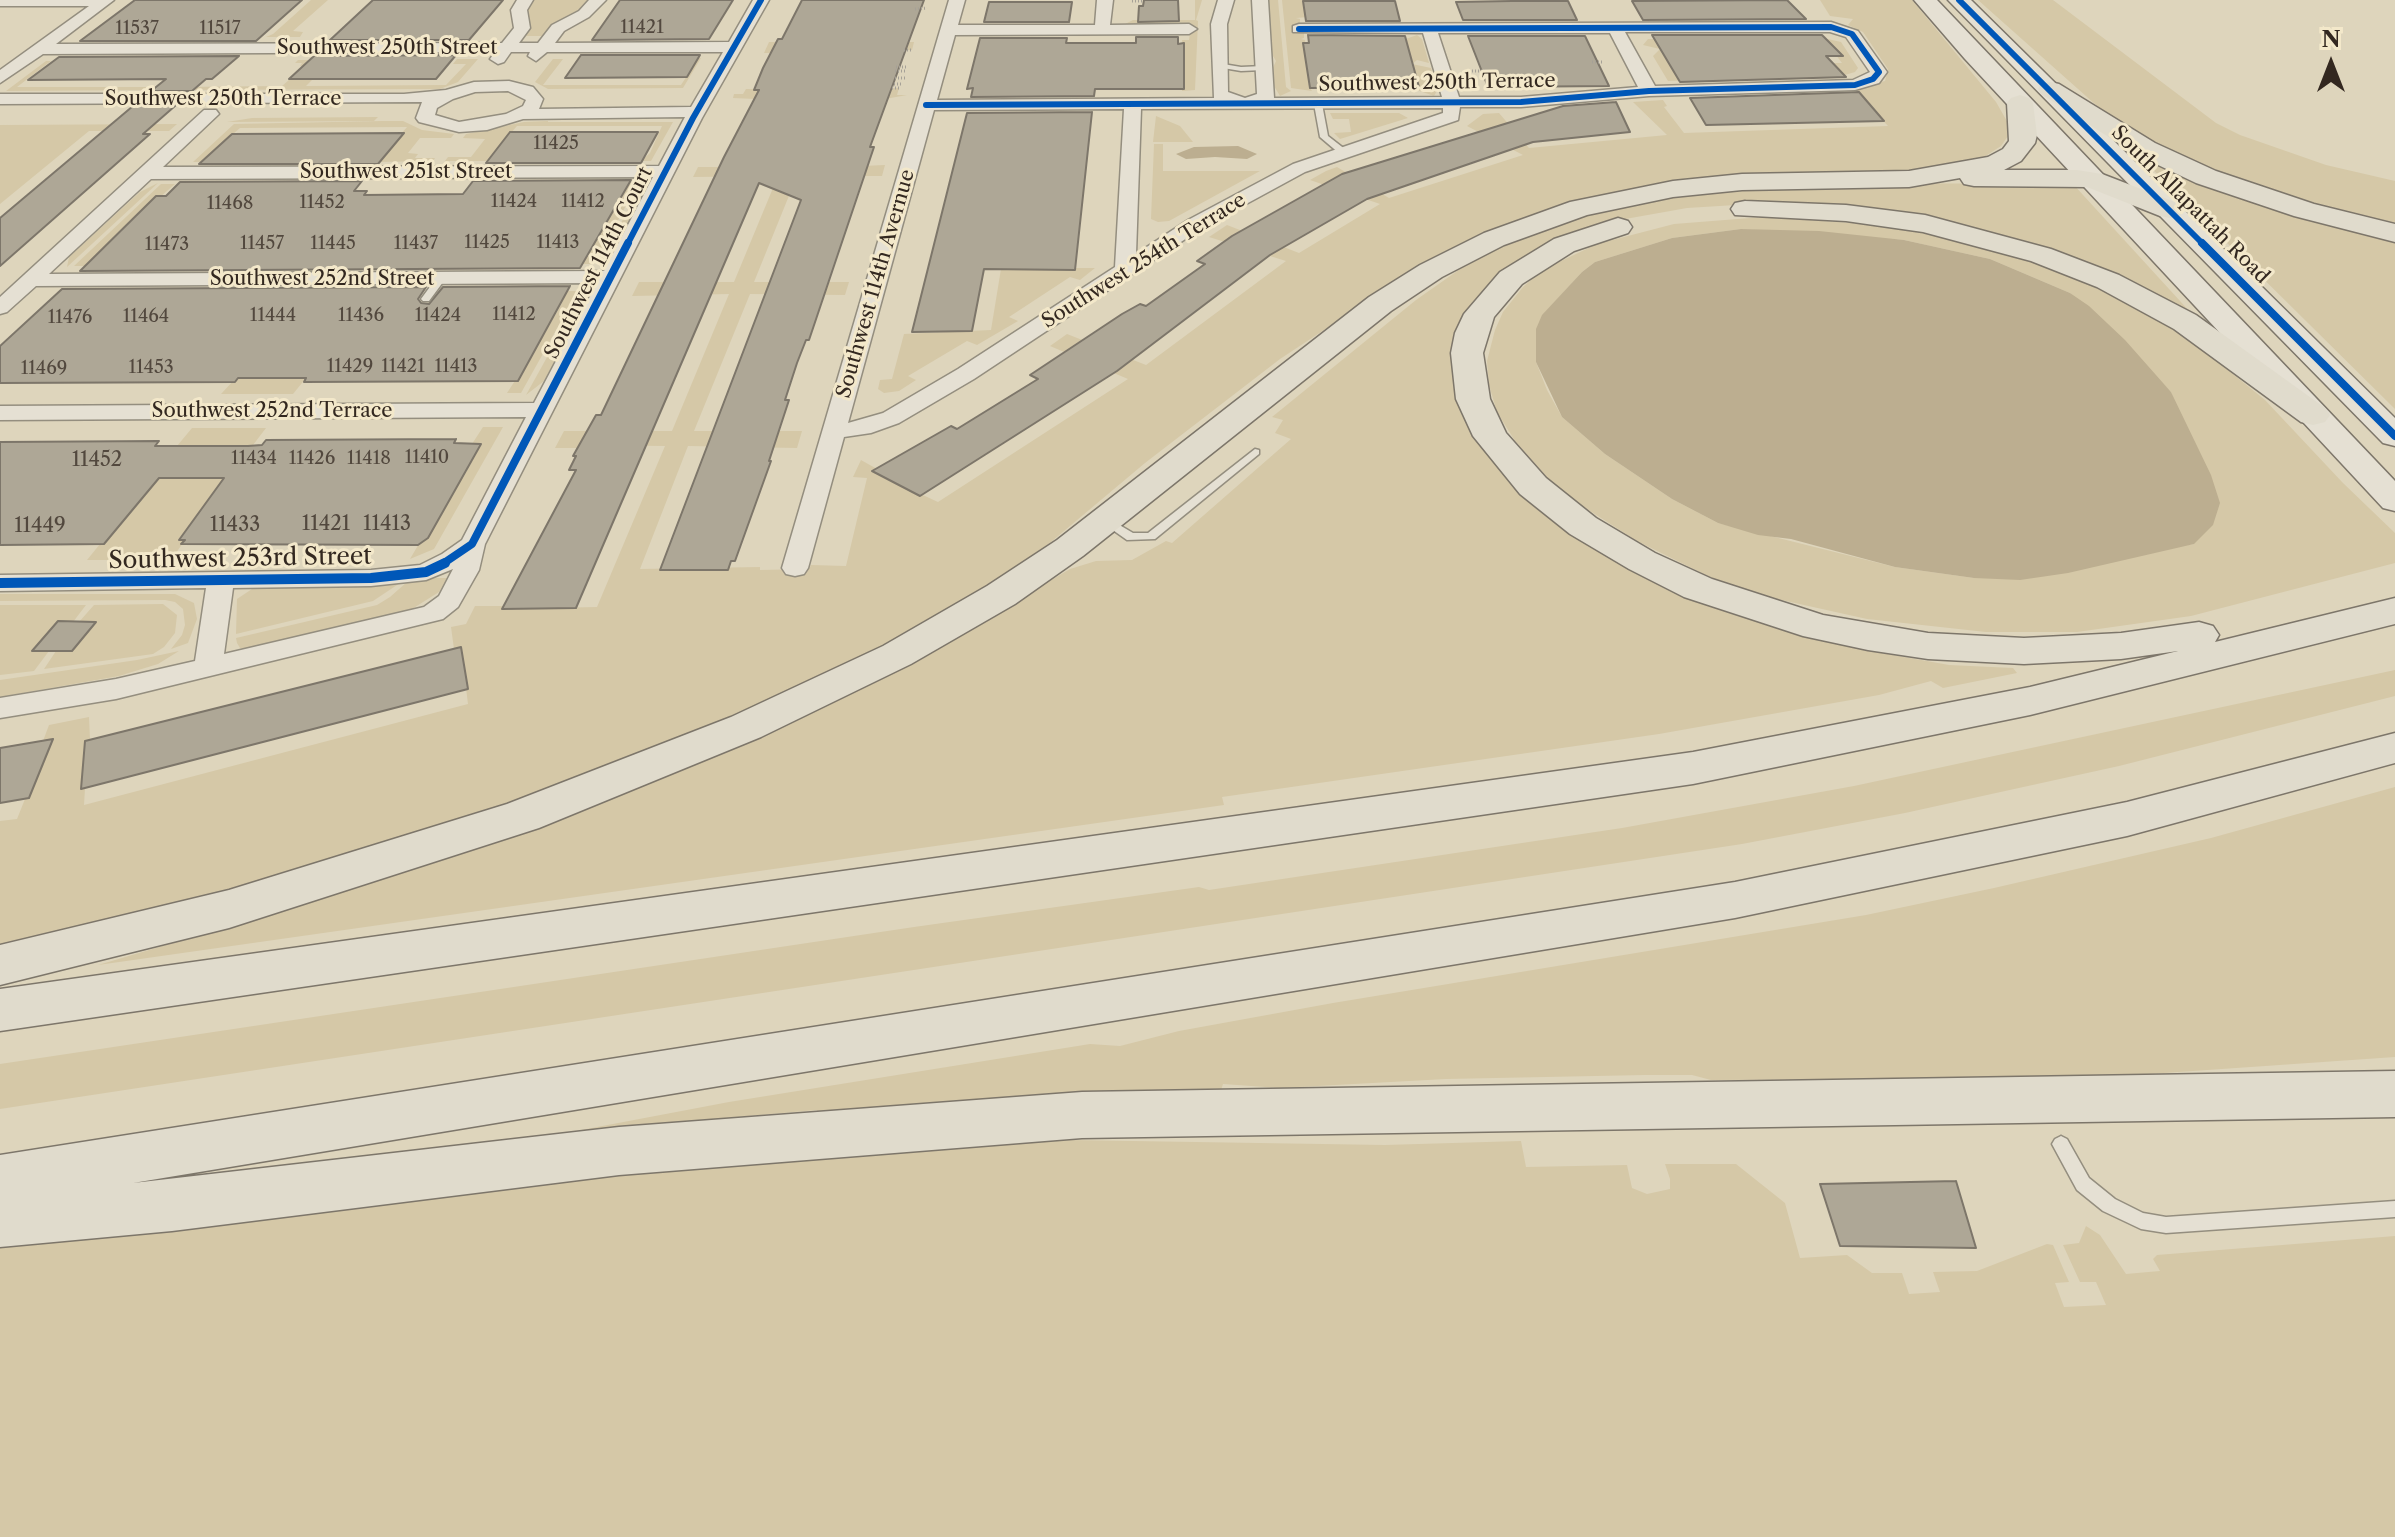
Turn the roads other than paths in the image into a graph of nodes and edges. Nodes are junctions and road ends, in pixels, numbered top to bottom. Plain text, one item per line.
1 (106, 0) edge
2 (525, 0) edge
3 (598, 0) edge
4 (761, 0) edge
5 (957, 0) edge
6 (1105, 0) edge
7 (1226, 0) edge
8 (1260, 0) edge
9 (1925, 0) edge
10 (1959, 0) edge
11 (0, 1) edge
12 (62, 1) edge
13 (0, 10) edge
14 (1429, 28) junction
15 (1615, 28) junction
16 (1102, 29) junction
17 (1189, 29) dead end
18 (1299, 29) dead end
19 (949, 30) junction
20 (543, 47) junction
21 (734, 47) junction
22 (508, 48) junction
23 (39, 49) junction
24 (1220, 65) junction
25 (1263, 68) junction
26 (0, 78) edge
27 (526, 91) junction
28 (1649, 91) junction
29 (455, 92) junction
30 (2035, 96) junction
31 (0, 99) edge
32 (1450, 103) junction
33 (1245, 104) junction
34 (1318, 104) junction
35 (701, 105) junction
36 (926, 105) junction
37 (1133, 105) junction
38 (210, 114) junction
39 (522, 114) junction
40 (0, 115) edge
41 (425, 118) junction
42 (1343, 152) junction
43 (667, 171) junction
44 (146, 173) junction
45 (1909, 179) junction
46 (2092, 180) junction
47 (2170, 210) junction
48 (2395, 233) edge
49 (1125, 272) junction
50 (613, 277) junction
51 (441, 278) junction
52 (31, 280) junction
53 (426, 299) dead end
54 (0, 308) edge
55 (544, 410) junction
56 (0, 413) edge
57 (2313, 415) junction
58 (834, 431) junction
59 (2395, 436) edge
60 (1255, 452) dead end
61 (2395, 501) edge
62 (1106, 521) junction
63 (472, 544) junction
64 (795, 568) dead end
65 (221, 578) junction
66 (0, 583) edge
67 (2394, 611) edge
68 (2349, 622) junction
69 (208, 667) junction
70 (0, 708) edge
71 (2395, 748) edge
72 (0, 965) edge
73 (0, 1010) edge
74 (2390, 1102) edge
75 (2061, 1144) dead end
76 (0, 1180) edge
77 (2395, 1209) edge
78 (0, 1221) edge

1 - 12 street
1 - 23 street
2 - 22 street
3 - 20 street
4 - 21 street, Southwest 114th Court
5 - 19 street, Southwest 114th Avernue
6 - 16 street
7 - 24 street
8 - 25 street
9 - 30 main road, South Allapattah Road
10 - 30 main road, South Allapattah Road
11 - 12 street
12 - 13 street
14 - 15 street
14 - 18 street
14 - 32 street
15 - 28 street
15 - 28 street, Southwest 250th Terrace
16 - 17 street
16 - 19 street
19 - 36 street, Southwest 114th Avernue
20 - 21 street, Southwest 250th Street
20 - 22 street, Southwest 250th Street
20 - 27 street
21 - 35 street, Southwest 114th Court
22 - 23 street, Southwest 250th Street
22 - 29 street
23 - 26 street
24 - 25 lane
24 - 33 street
25 - 33 street
27 - 29 street, Southwest 250th Terrace
27 - 35 street
27 - 39 street
28 - 32 street, Southwest 250th Terrace
29 - 31 street, Southwest 250th Terrace
29 - 41 street
30 - 45 highway
30 - 46 main road, South Allapattah Road
30 - 47 main road, South Allapattah Road
30 - 48 highway
32 - 34 street, Southwest 250th Terrace
32 - 42 street, Southwest 254th Terrace
33 - 34 street, Southwest 250th Terrace
33 - 37 street, Southwest 250th Terrace
34 - 42 lane
35 - 39 street
35 - 43 street, Southwest 114th Court
36 - 37 street, Southwest 250th Terrace
36 - 58 street, Southwest 114th Avernue
37 - 49 street
38 - 40 street, Southwest 250th Terrace
38 - 41 street, Southwest 250th Terrace
38 - 44 street
39 - 41 street, Southwest 250th Terrace
42 - 49 street, Southwest 254th Terrace
43 - 44 street, Southwest 251st Street
43 - 50 street, Southwest 114th Court
44 - 52 street
45 - 46 highway
45 - 62 highway
46 - 47 highway
46 - 57 main road, South Allapattah Road
47 - 59 main road, South Allapattah Road
49 - 58 street, Southwest 254th Terrace
50 - 51 street, Southwest 252nd Street
50 - 55 street, Southwest 114th Court
51 - 52 street, Southwest 252nd Street
51 - 53 lane
52 - 54 street
55 - 56 street, Southwest 252nd Terrace
55 - 63 street, Southwest 114th Court
57 - 61 main road, South Allapattah Road
57 - 68 highway
58 - 64 street, Southwest 114th Avernue
60 - 62 lane
62 - 72 highway
63 - 65 street, Southwest 253rd Street
63 - 69 street, Southwest 114th Court
65 - 66 street, Southwest 253rd Street
65 - 69 street
67 - 68 highway
68 - 73 highway
69 - 70 street, Southwest 114th Court
71 - 76 highway
74 - 78 highway
75 - 77 lane

